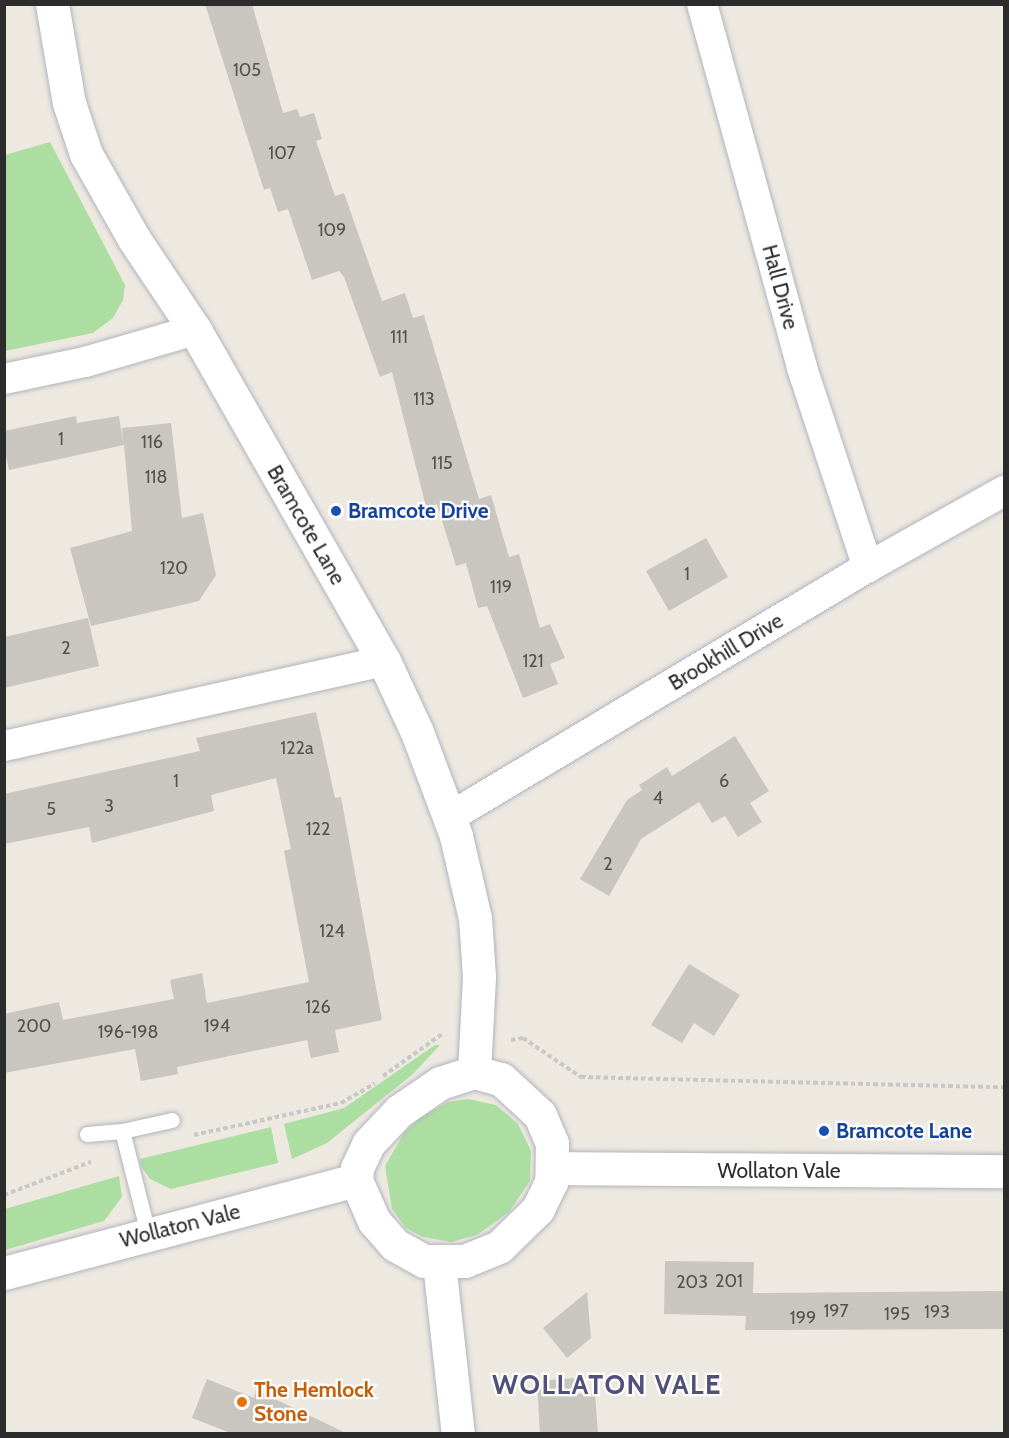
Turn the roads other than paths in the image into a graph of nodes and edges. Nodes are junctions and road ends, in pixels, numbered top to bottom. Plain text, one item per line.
1 (51, 4) edge
2 (702, 4) edge
3 (195, 330) junction
4 (4, 379) edge
5 (1005, 491) edge
6 (868, 567) junction
7 (384, 662) junction
8 (4, 746) edge
9 (450, 817) junction
10 (474, 1072) junction
11 (172, 1119) dead end
12 (123, 1131) junction
13 (87, 1134) dead end
14 (553, 1168) junction
15 (1005, 1171) edge
16 (356, 1180) junction
17 (148, 1233) junction
18 (439, 1263) junction
19 (4, 1273) edge
20 (458, 1434) edge

1 - 3 street, Bramcote Lane
2 - 6 street, Hall Drive
3 - 4 street
3 - 7 street, Bramcote Lane
5 - 6 street, Brookhill Drive
6 - 9 street, Brookhill Drive
7 - 8 street
7 - 9 street, Bramcote Lane
9 - 10 street, Bramcote Lane
10 - 14 street
10 - 16 street
11 - 12 lane
12 - 13 lane
12 - 17 lane
14 - 15 street, Wollaton Vale
14 - 18 street
16 - 17 street, Wollaton Vale
16 - 18 street
17 - 19 street, Wollaton Vale
18 - 20 street

